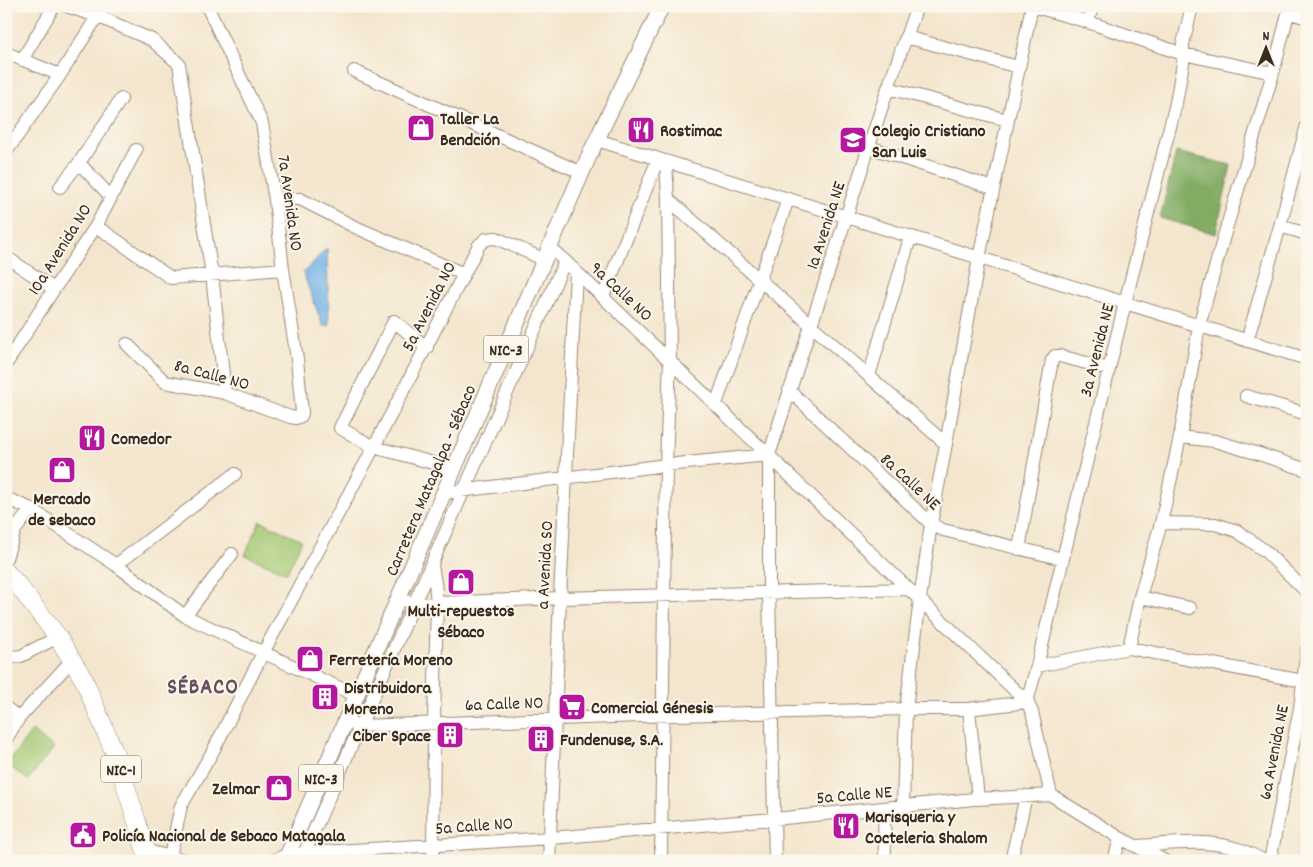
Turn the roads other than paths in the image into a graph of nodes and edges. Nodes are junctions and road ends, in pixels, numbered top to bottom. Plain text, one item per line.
1 (54, 6) edge
2 (66, 6) edge
3 (207, 6) edge
4 (662, 6) edge
5 (917, 6) edge
6 (1033, 6) edge
7 (1092, 6) edge
8 (1192, 6) edge
9 (1289, 9) edge
10 (100, 11) edge
11 (1307, 18) edge
12 (1088, 22) junction
13 (906, 37) junction
14 (6, 53) edge
15 (1183, 54) junction
16 (22, 60) junction
17 (1018, 67) junction
18 (354, 71) dead end
19 (1273, 73) junction
20 (60, 75) junction
21 (888, 88) junction
22 (122, 99) dead end
23 (1007, 120) junction
24 (1307, 125) edge
25 (596, 140) junction
26 (869, 147) junction
27 (136, 150) dead end
28 (6, 152) edge
29 (662, 160) junction
30 (79, 163) junction
31 (582, 173) junction
32 (60, 187) dead end
33 (993, 188) junction
34 (111, 197) junction
35 (668, 199) junction
36 (788, 199) junction
37 (275, 200) junction
38 (845, 217) junction
39 (96, 226) junction
40 (1280, 226) junction
41 (1307, 234) edge
42 (910, 238) junction
43 (547, 254) junction
44 (6, 257) edge
45 (978, 258) junction
46 (565, 261) junction
47 (283, 269) junction
48 (576, 272) junction
49 (464, 274) junction
50 (212, 276) junction
51 (759, 279) junction
52 (54, 289) junction
53 (603, 297) junction
54 (1125, 303) junction
55 (811, 325) junction
56 (1199, 326) junction
57 (1247, 341) junction
58 (127, 344) dead end
59 (427, 348) junction
60 (10, 350) edge
61 (1307, 359) edge
62 (670, 360) junction
63 (6, 364) edge
64 (1109, 369) junction
65 (869, 376) junction
66 (789, 390) junction
67 (225, 393) junction
68 (1246, 396) dead end
69 (716, 404) junction
70 (1307, 414) edge
71 (300, 416) joint
72 (1180, 437) junction
73 (946, 444) junction
74 (374, 447) junction
75 (769, 455) junction
76 (666, 464) junction
77 (455, 469) junction
78 (1307, 470) edge
79 (234, 474) dead end
80 (566, 478) junction
81 (465, 490) junction
82 (444, 493) junction
83 (6, 498) edge
84 (31, 508) junction
85 (1161, 523) junction
86 (931, 524) junction
87 (1020, 549) junction
88 (232, 554) dead end
89 (6, 558) edge
90 (1063, 559) junction
91 (116, 565) junction
92 (432, 565) junction
93 (6, 572) edge
94 (909, 589) junction
95 (1307, 592) edge
96 (769, 593) junction
97 (664, 595) junction
98 (1140, 597) junction
99 (560, 598) junction
100 (399, 599) junction
101 (920, 599) junction
102 (436, 602) junction
103 (415, 604) junction
104 (1190, 608) dead end
105 (185, 616) junction
106 (58, 637) junction
107 (1129, 648) junction
108 (1307, 650) edge
109 (263, 653) junction
110 (6, 654) edge
111 (72, 660) junction
112 (1037, 666) junction
113 (1303, 681) junction
114 (357, 696) junction
115 (1028, 702) junction
116 (6, 708) edge
117 (970, 708) junction
118 (906, 709) junction
119 (1304, 709) edge
120 (771, 713) junction
121 (663, 715) junction
122 (19, 718) junction
123 (555, 718) junction
124 (353, 724) junction
125 (434, 724) junction
126 (6, 739) edge
127 (1050, 795) junction
128 (1026, 796) junction
129 (978, 799) junction
130 (903, 807) junction
131 (884, 808) junction
132 (774, 819) junction
133 (661, 828) junction
134 (551, 838) junction
135 (1120, 838) junction
136 (434, 845) junction
137 (1137, 846) junction
138 (363, 855) edge
139 (148, 856) edge
140 (170, 857) junction
141 (295, 857) edge
142 (188, 861) edge
143 (273, 861) edge
144 (433, 861) edge
145 (549, 861) edge
146 (661, 861) edge
147 (775, 861) edge
148 (885, 861) edge
149 (1011, 861) edge
150 (1114, 861) edge
151 (1166, 861) edge
152 (1266, 861) edge
153 (1270, 861) edge

1 - 16 street
2 - 10 street
3 - 37 street, 7a Avenida NO
4 - 25 main road, Carretera Matagalpa - Sébaco / NIC-3
5 - 13 street, 1a Avenida NE
6 - 12 street
6 - 17 street
7 - 12 street
8 - 15 street, 3a Avenida NE
9 - 11 street
9 - 19 street
10 - 20 street
10 - 50 street
12 - 15 street
13 - 17 street
13 - 21 street, 1a Avenida NE
14 - 16 street
15 - 19 street
15 - 54 street, 3a Avenida NE
16 - 20 street
17 - 23 street
18 - 31 street
19 - 56 street
20 - 28 street
21 - 23 street
21 - 26 street, 1a Avenida NE
22 - 30 street
23 - 33 street
24 - 40 street
25 - 29 street
25 - 31 main road, Carretera Matagalpa - Sébaco / NIC-3
26 - 33 street
26 - 38 street, 1a Avenida NE
27 - 34 street, 10a Avenida NO
29 - 35 street
29 - 36 street
29 - 53 street
30 - 32 street
30 - 34 street
31 - 43 main road, Carretera Matagalpa - Sébaco / NIC-3
33 - 45 street
34 - 39 street, 10a Avenida NO
35 - 51 street
35 - 62 street
36 - 38 street
36 - 51 street
37 - 47 street, 7a Avenida NO
37 - 49 street
38 - 42 street
38 - 55 street, 1a Avenida NE
39 - 50 street
39 - 52 street, 10a Avenida NO
40 - 41 street
40 - 57 street
42 - 45 street
42 - 65 street
43 - 46 street, 9a Calle NO
43 - 49 street, 5a Avenida NO
43 - 77 main road, Carretera Matagalpa - Sébaco / NIC-3
44 - 52 street
45 - 54 street
45 - 73 street
46 - 48 street, 9a Calle NO
46 - 81 street
47 - 50 street
47 - 71 street, 7a Avenida NO
48 - 53 street, 9a Calle NO
48 - 80 street, a Avenida SO
49 - 59 street, 5a Avenida NO
50 - 67 street
51 - 55 street
51 - 69 street
52 - 60 street, 10a Avenida NO
53 - 62 street, 9a Calle NO
54 - 56 street
54 - 64 street, 3a Avenida NE
55 - 65 street
55 - 66 street, 1a Avenida NE
56 - 57 street
56 - 72 street
57 - 61 street
58 - 67 street, 8a Calle NO
59 - 74 street, 5a Avenida NO
59 - 74 street
60 - 63 street, 10a Avenida NO
62 - 69 street, 9a Calle NO
62 - 76 street
64 - 87 street
64 - 90 street, 3a Avenida NE
65 - 73 street
66 - 75 street, 1a Avenida NE
66 - 86 street, 8a Calle NE
67 - 71 street, 8a Calle NO
68 - 70 street
69 - 75 street, 9a Calle NO
72 - 78 street
72 - 85 street
73 - 86 street
74 - 77 street
74 - 109 street, 5a Avenida NO
75 - 76 street
75 - 94 street, 9a Calle NO
75 - 96 street, 1a Avenida NE
76 - 80 street
76 - 97 street
77 - 82 main road, Carretera Matagalpa - Sébaco / NIC-3
79 - 91 street
80 - 81 street
80 - 99 street, a Avenida SO
81 - 82 street
81 - 92 street
82 - 100 main road, Carretera Matagalpa - Sébaco / NIC-3
83 - 84 street
84 - 89 street
84 - 91 street
85 - 95 street
85 - 98 street
86 - 87 street, 8a Calle NE
86 - 101 street
87 - 90 street, 8a Calle NE
88 - 105 street
90 - 112 street, 3a Avenida NE
91 - 105 street
92 - 102 street
92 - 103 street
93 - 106 highway, NIC-1
94 - 96 street
94 - 101 street, 9a Calle NO
96 - 97 street
96 - 120 street, 1a Avenida NE
97 - 99 street
97 - 121 street
98 - 104 street
98 - 107 street
99 - 102 street
99 - 123 street, a Avenida SO
100 - 103 street
100 - 114 main road, Carretera Matagalpa - Sébaco / NIC-3
101 - 115 street, 9a Calle NO
101 - 118 street
102 - 103 street
102 - 125 street
103 - 124 street
105 - 109 street
106 - 110 street
106 - 111 highway, NIC-1
107 - 112 street
107 - 113 street
108 - 113 street, 6a Avenida NE
109 - 114 street
109 - 140 street, 5a Avenida NO
111 - 122 street
111 - 139 highway, NIC-1
112 - 115 street, 3a Avenida NE
113 - 119 street, 6a Avenida NE
114 - 124 main road, Carretera Matagalpa - Sébaco / NIC-3
115 - 117 street, 6a Calle NO
115 - 127 street
116 - 122 street
117 - 118 street, 6a Calle NO
117 - 129 street
118 - 120 street, 6a Calle NO
118 - 130 street
119 - 153 street, 6a Avenida NE
120 - 121 street, 6a Calle NO
120 - 132 street, 1a Avenida NE
121 - 123 street, 6a Calle NO
121 - 133 street
122 - 126 street
123 - 125 street, 6a Calle NO
123 - 134 street, a Avenida SO
124 - 125 street, 6a Calle NO
124 - 141 main road, Carretera Matagalpa - Sébaco / NIC-3
125 - 136 street
127 - 128 street, 5a Calle NE
127 - 135 street
128 - 129 street, 5a Calle NE
128 - 149 street
129 - 130 street, 5a Calle NE
130 - 131 street, 5a Calle NE
131 - 132 street, 5a Calle NE
131 - 148 street
132 - 133 street, 5a Calle NE
132 - 147 street, 1a Avenida NE
133 - 134 street, 5a Calle NO
133 - 146 street
134 - 136 street, 5a Calle NO
134 - 145 street, a Avenida SO
135 - 137 street
135 - 150 street
136 - 138 street, 5a Calle NO
136 - 144 street
137 - 151 street
137 - 152 street
138 - 141 street, 5a Calle NO
139 - 140 street
140 - 142 street
141 - 143 street

